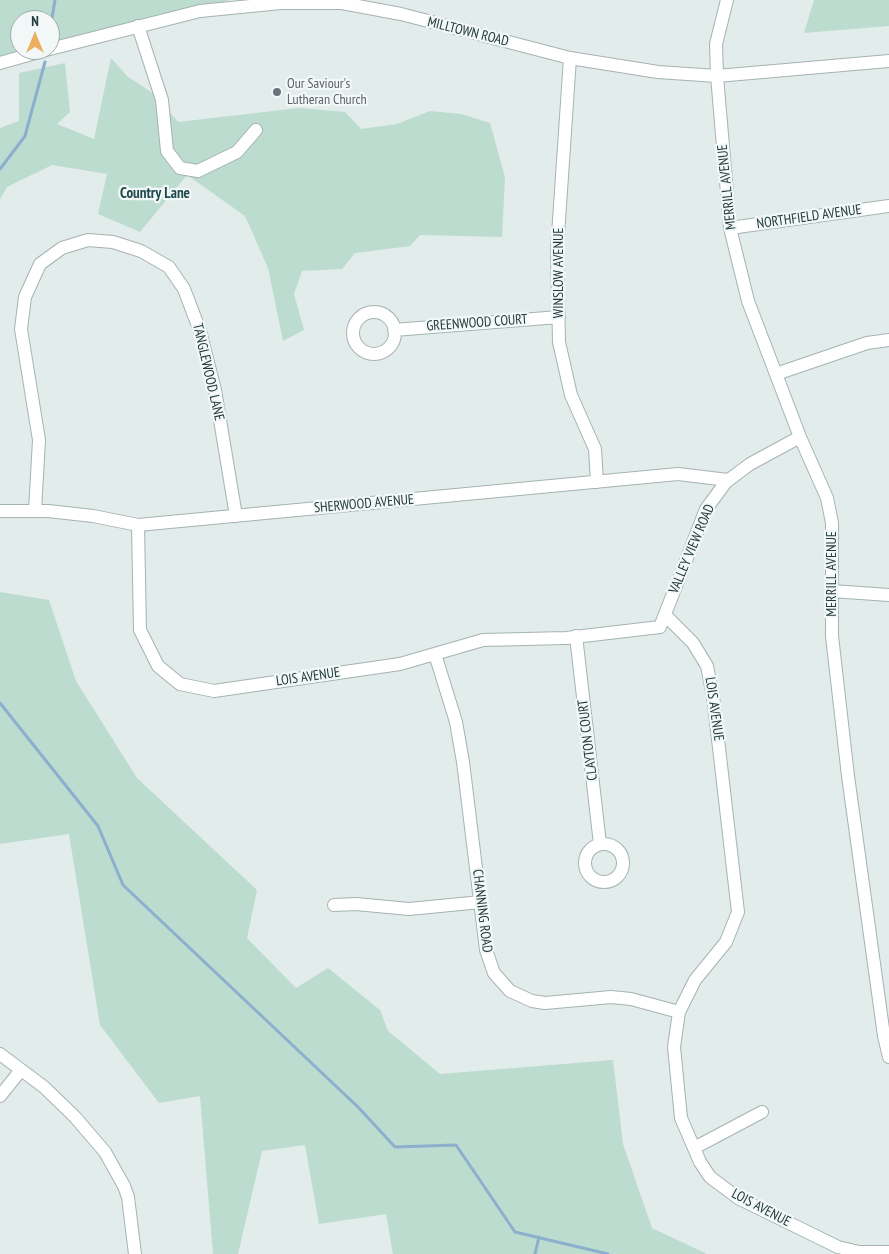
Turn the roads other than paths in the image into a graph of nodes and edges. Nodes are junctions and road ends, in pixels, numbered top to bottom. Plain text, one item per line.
1 (229, 0) edge
2 (329, 0) edge
3 (727, 0) edge
4 (281, 2) edge
5 (342, 3) junction
6 (200, 12) junction
7 (138, 26) junction
8 (60, 46) edge
9 (570, 58) junction
10 (889, 61) edge
11 (717, 76) junction
12 (256, 130) dead end
13 (889, 206) edge
14 (730, 228) junction
15 (559, 317) junction
16 (394, 330) dead end
17 (889, 340) edge
18 (776, 374) junction
19 (800, 437) junction
20 (728, 480) junction
21 (597, 482) junction
22 (0, 511) edge
23 (35, 511) junction
24 (236, 516) junction
25 (138, 525) junction
26 (832, 591) junction
27 (889, 595) edge
28 (665, 615) junction
29 (576, 636) junction
30 (435, 654) junction
31 (600, 844) dead end
32 (480, 902) junction
33 (334, 905) dead end
34 (679, 1012) junction
35 (0, 1054) edge
36 (889, 1057) edge
37 (21, 1070) junction
38 (0, 1096) edge
39 (762, 1112) dead end
40 (694, 1148) junction
41 (889, 1252) edge
42 (135, 1254) edge

1 - 6 street
2 - 5 street
3 - 11 street, MERRILL AVENUE
4 - 5 street, MILLTOWN ROAD
4 - 6 street, MILLTOWN ROAD
5 - 9 street, MILLTOWN ROAD
6 - 7 street, MILLTOWN ROAD
7 - 8 street, MILLTOWN ROAD
7 - 12 street
9 - 11 street, MILLTOWN ROAD
9 - 15 street, WINSLOW AVENUE
10 - 11 street, MILLTOWN ROAD
11 - 14 street, MERRILL AVENUE
13 - 14 street, NORTHFIELD AVENUE
14 - 18 street, MERRILL AVENUE
15 - 16 street, GREENWOOD COURT
15 - 21 street, WINSLOW AVENUE
17 - 18 street
18 - 19 street, MERRILL AVENUE
19 - 20 street, VALLEY VIEW ROAD
19 - 26 street, MERRILL AVENUE
20 - 21 street, SHERWOOD AVENUE
20 - 28 street, VALLEY VIEW ROAD
21 - 24 street, SHERWOOD AVENUE
22 - 23 street, SHERWOOD AVENUE
23 - 24 street, TANGLEWOOD LANE
23 - 25 street, SHERWOOD AVENUE
24 - 25 street, SHERWOOD AVENUE
25 - 30 street, LOIS AVENUE
26 - 27 street
26 - 36 street, MERRILL AVENUE
28 - 29 street, LOIS AVENUE
28 - 34 street, LOIS AVENUE
29 - 30 street, LOIS AVENUE
29 - 31 street, CLAYTON COURT
30 - 32 street, CHANNING ROAD
32 - 33 street
32 - 34 street, CHANNING ROAD
34 - 40 street, LOIS AVENUE
35 - 37 street
37 - 38 street
37 - 42 street
39 - 40 street
40 - 41 street, LOIS AVENUE

